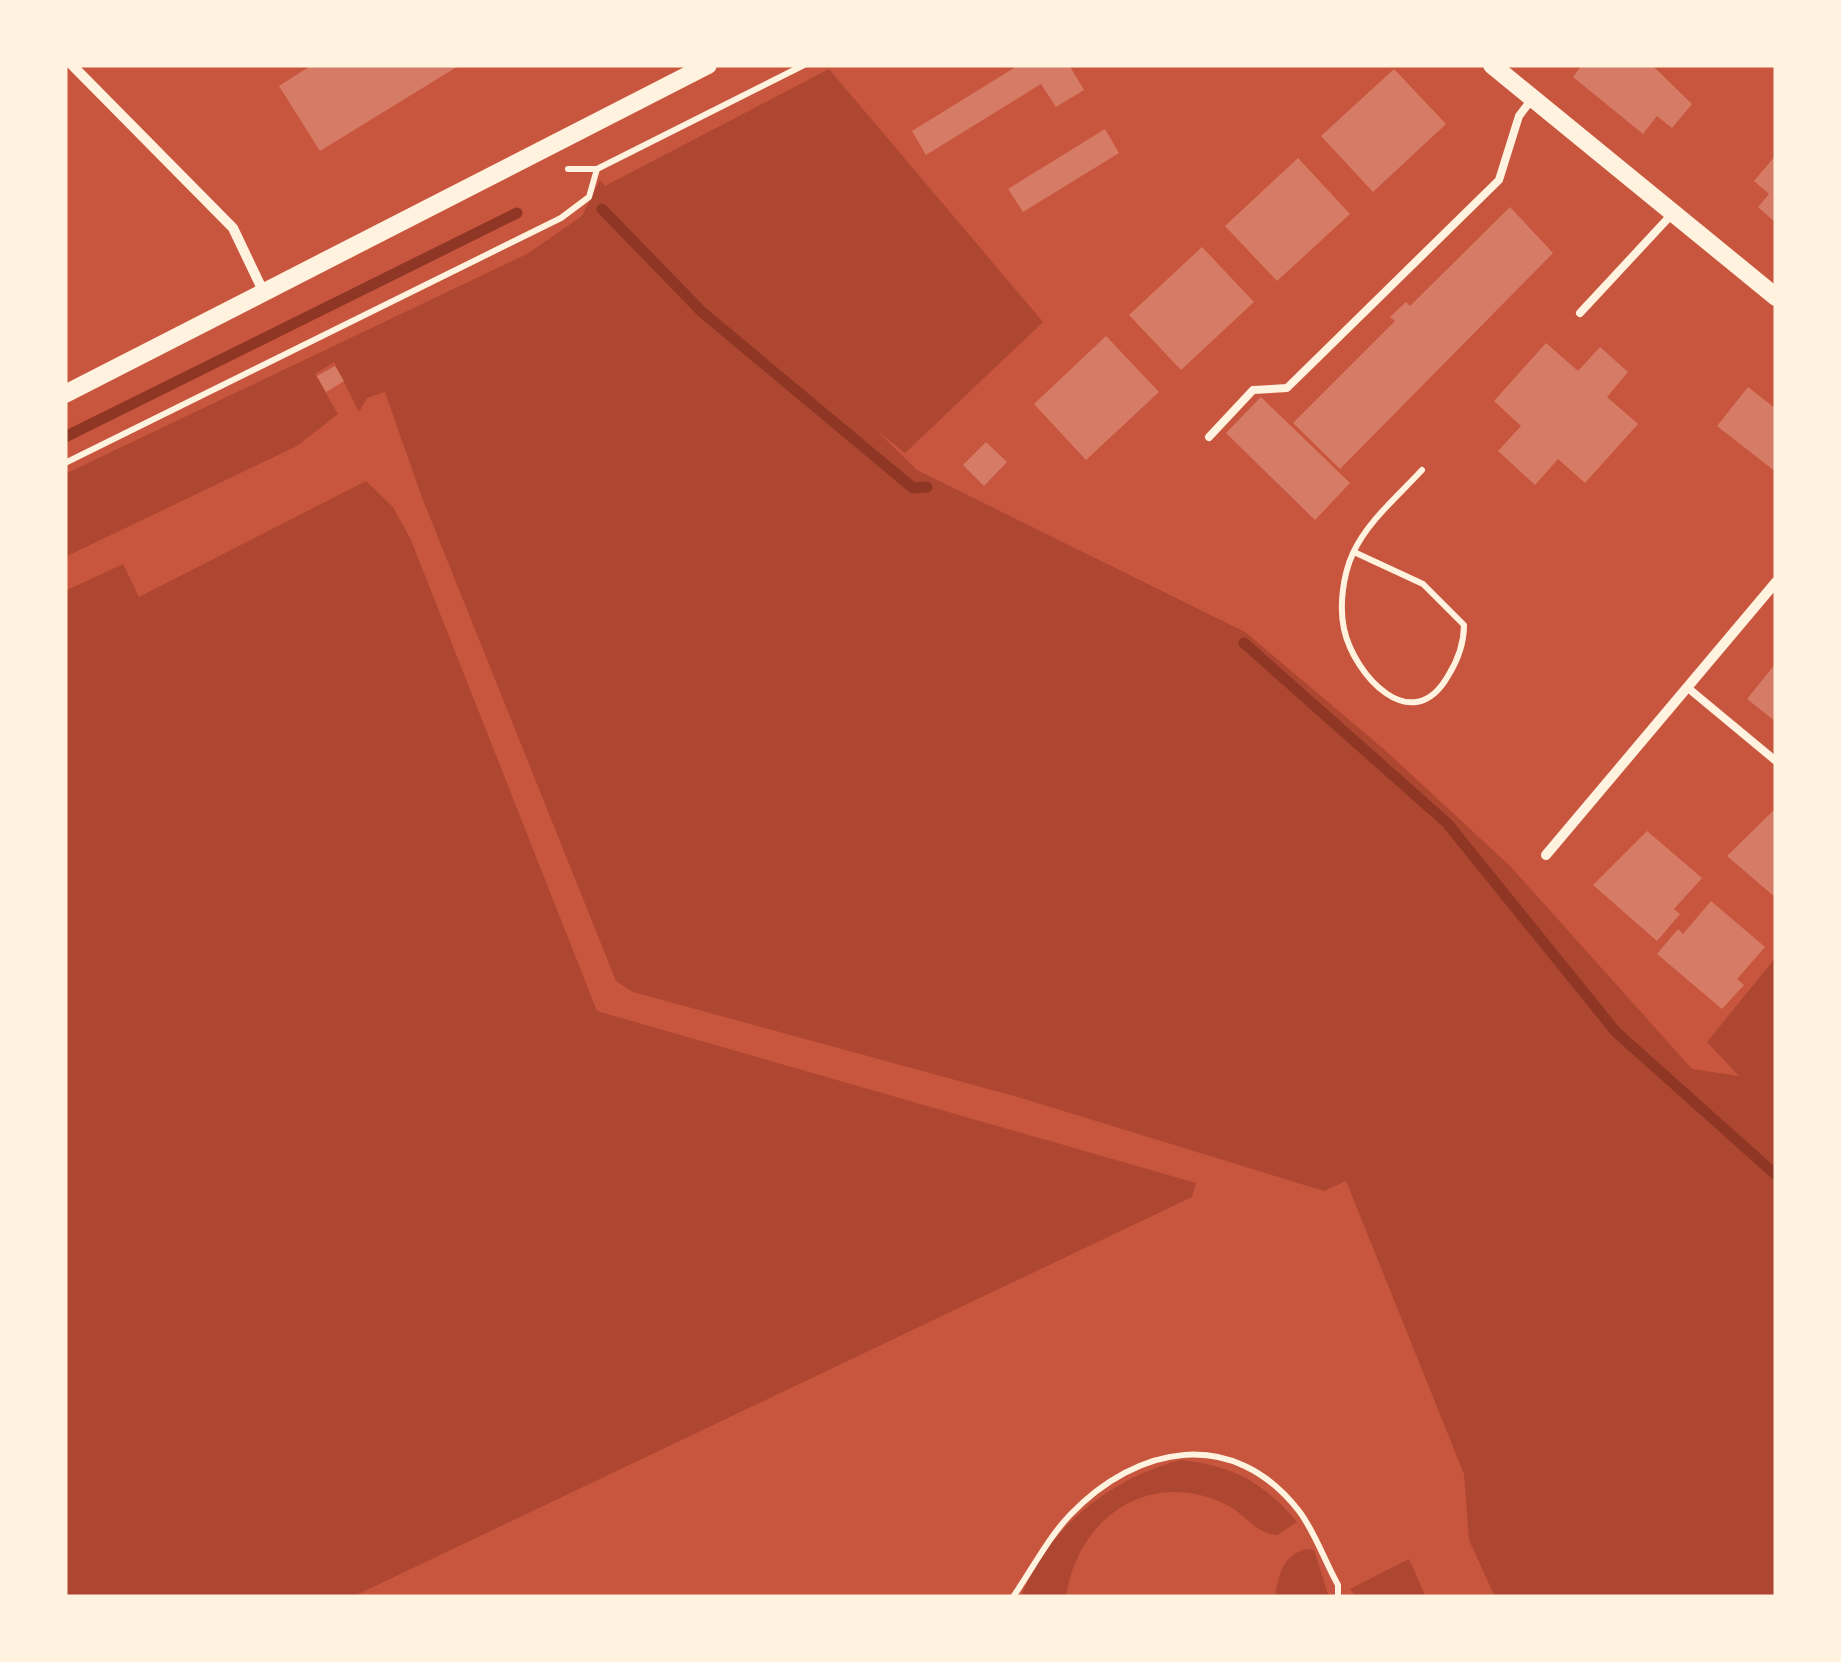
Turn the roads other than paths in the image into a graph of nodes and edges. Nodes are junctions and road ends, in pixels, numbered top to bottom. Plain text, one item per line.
1 (72, 65) edge
2 (708, 65) edge
3 (1492, 65) edge
4 (1532, 99) junction
5 (1672, 214) junction
6 (264, 293) junction
7 (1776, 297) edge
8 (1580, 312) dead end
9 (65, 394) edge
10 (1209, 437) dead end
11 (1776, 582) edge
12 (1688, 688) junction
13 (1776, 762) edge
14 (1546, 855) dead end

1 - 6 street
2 - 6 street
3 - 4 street
4 - 5 street
4 - 10 lane
5 - 7 street
5 - 8 lane
6 - 9 street
11 - 12 street
12 - 13 lane
12 - 14 street

